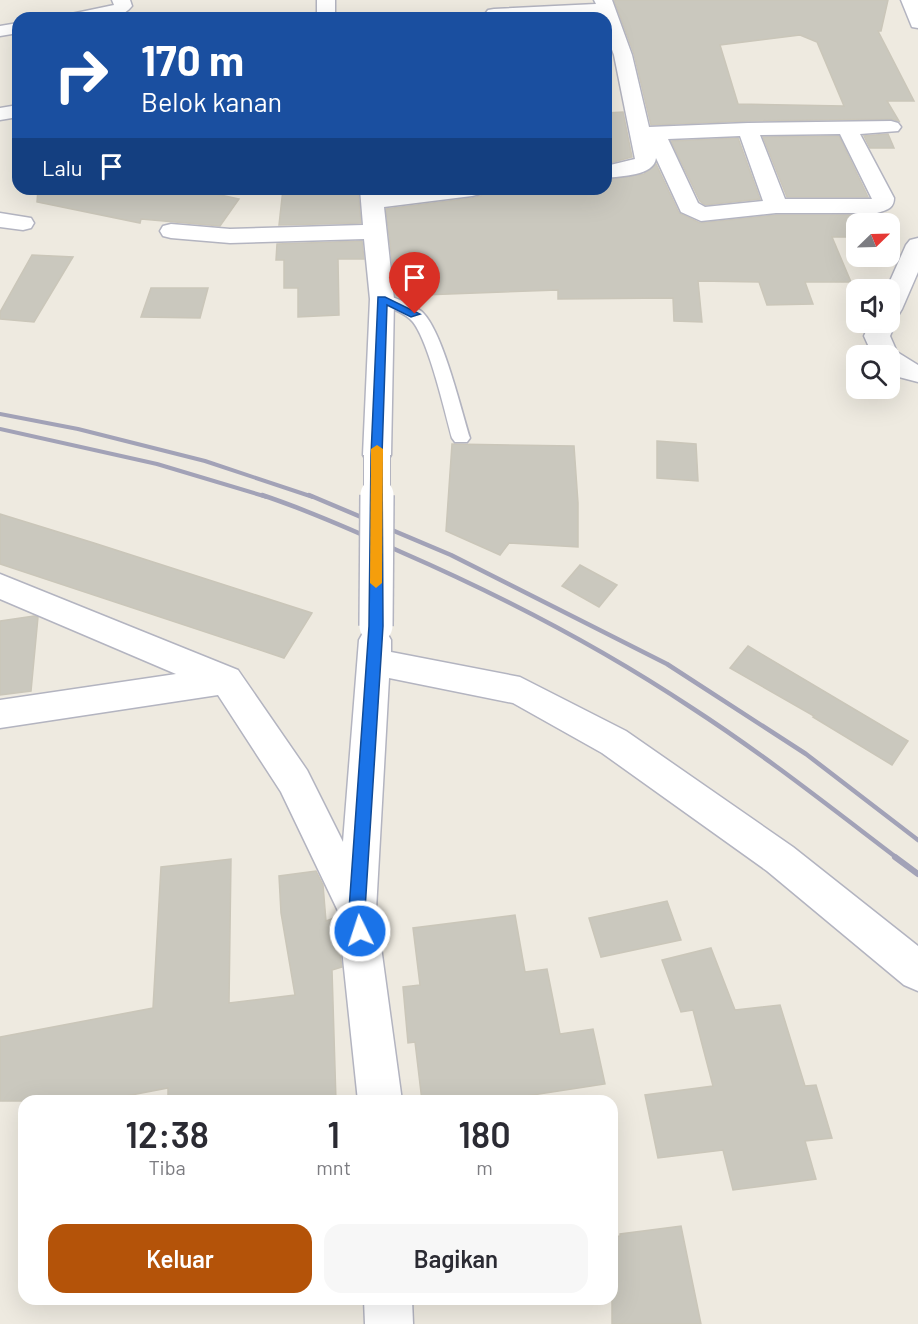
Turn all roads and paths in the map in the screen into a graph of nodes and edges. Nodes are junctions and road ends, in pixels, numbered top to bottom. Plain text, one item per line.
1 (910, 0) edge
2 (605, 4) edge
3 (516, 12) edge
4 (918, 23) edge
5 (612, 24) edge
6 (847, 128) junction
7 (891, 128) dead end
8 (748, 129) junction
9 (648, 134) junction
10 (612, 171) edge
11 (372, 195) edge
12 (776, 206) junction
13 (0, 220) edge
14 (24, 223) dead end
15 (171, 231) dead end
16 (376, 232) junction
17 (918, 245) edge
18 (382, 299) junction
19 (901, 302) edge
20 (900, 367) edge
21 (918, 374) edge
22 (461, 438) dead end
23 (0, 586) edge
24 (375, 644) junction
25 (226, 680) junction
26 (0, 714) edge
27 (357, 910) junction
28 (918, 971) edge
29 (379, 1095) edge
30 (388, 1305) edge
31 (389, 1324) edge

1 - 4 street
2 - 3 street
5 - 9 street
6 - 7 street
6 - 8 street
6 - 12 street
8 - 9 street
8 - 12 street
9 - 10 street
9 - 12 street
11 - 16 street
13 - 14 street
15 - 16 street
16 - 18 street
17 - 19 street
18 - 22 lane
18 - 24 street, bridge
20 - 21 street
23 - 25 street
24 - 27 street
24 - 28 street
25 - 26 street
25 - 27 street
27 - 29 street
30 - 31 street

